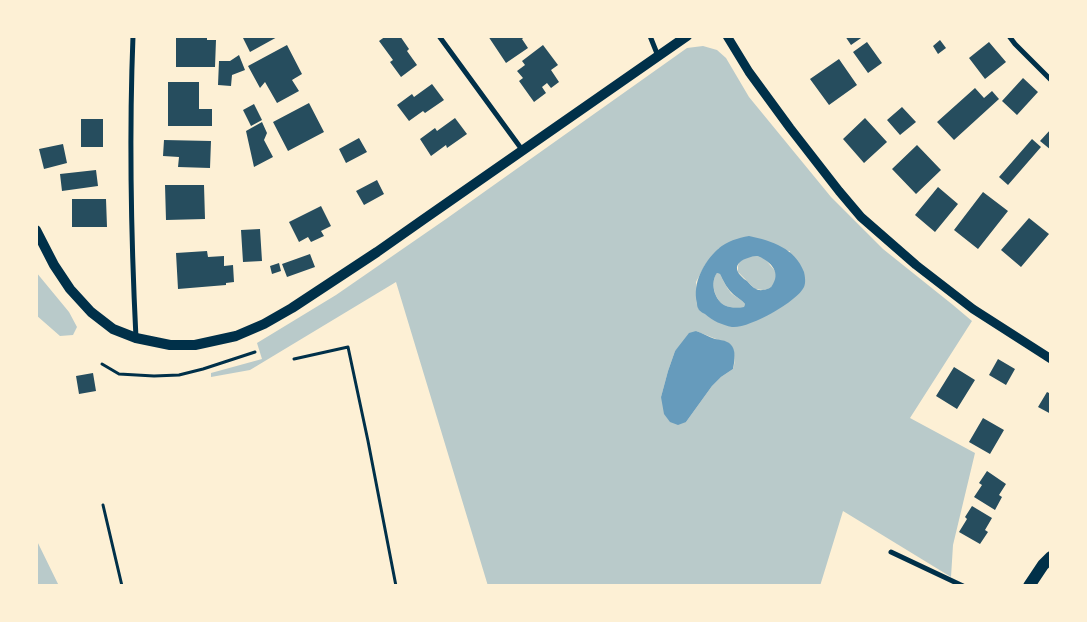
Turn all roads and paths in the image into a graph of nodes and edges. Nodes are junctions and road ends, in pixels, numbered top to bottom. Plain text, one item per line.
1 (133, 36) edge
2 (439, 36) edge
3 (650, 36) edge
4 (687, 36) edge
5 (727, 36) edge
6 (1009, 36) edge
7 (658, 56) junction
8 (1051, 80) edge
9 (523, 151) junction
10 (36, 230) edge
11 (136, 338) junction
12 (255, 352) dead end
13 (294, 359) dead end
14 (1051, 359) edge
15 (102, 364) dead end
16 (103, 505) dead end
17 (891, 552) dead end
18 (1051, 557) edge
19 (122, 586) edge
20 (396, 586) edge
21 (963, 586) edge
22 (1029, 586) edge

1 - 11 street
2 - 9 street
3 - 7 street
4 - 7 main road
5 - 14 street
6 - 8 street
7 - 9 main road
9 - 11 main road
10 - 11 main road
12 - 15 path
13 - 20 path
16 - 19 path
17 - 21 street
18 - 22 main road

